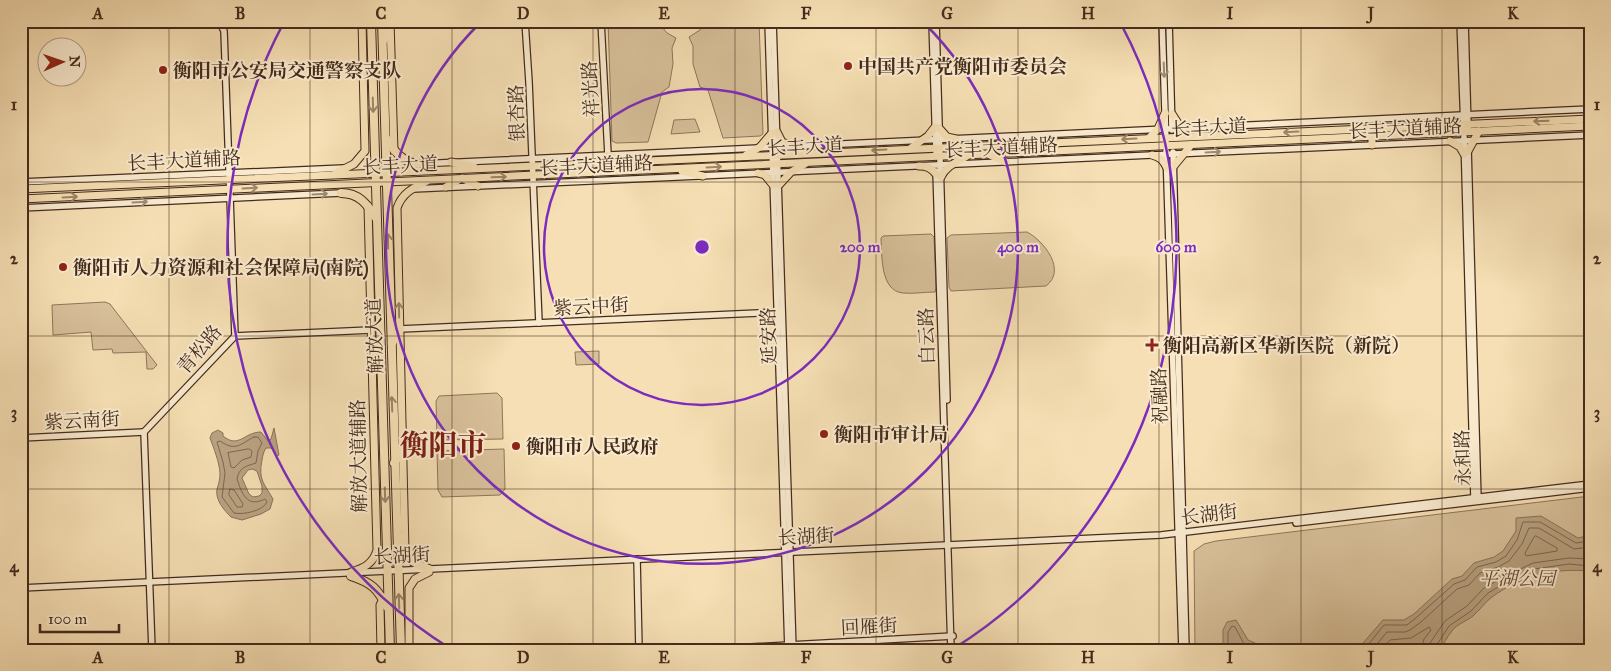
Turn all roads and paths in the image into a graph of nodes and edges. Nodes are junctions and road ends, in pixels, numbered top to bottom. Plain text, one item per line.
1 (219, 21) edge
2 (382, 21) edge
3 (525, 21) edge
4 (601, 21) edge
5 (768, 21) edge
6 (773, 21) edge
7 (932, 21) edge
8 (936, 21) edge
9 (1162, 21) edge
10 (1169, 21) edge
11 (1460, 21) edge
12 (1465, 21) edge
13 (390, 23) edge
14 (362, 24) edge
15 (371, 24) edge
16 (382, 42) junction
17 (1590, 109) edge
18 (1168, 114) junction
19 (1465, 115) junction
20 (1590, 118) edge
21 (1311, 122) junction
22 (1590, 126) edge
23 (937, 128) junction
24 (1188, 128) junction
25 (1466, 128) junction
26 (1165, 129) junction
27 (1479, 131) junction
28 (774, 133) junction
29 (1311, 134) junction
30 (1590, 135) edge
31 (1372, 136) junction
32 (386, 137) junction
33 (1169, 137) junction
34 (1149, 138) junction
35 (956, 139) junction
36 (923, 140) junction
37 (938, 140) junction
38 (1469, 140) junction
39 (1450, 141) junction
40 (1191, 145) junction
41 (1372, 145) junction
42 (799, 146) junction
43 (760, 147) junction
44 (775, 147) junction
45 (938, 148) junction
46 (909, 149) junction
47 (1169, 150) junction
48 (394, 151) junction
49 (1466, 152) junction
50 (1184, 153) junction
51 (988, 154) junction
52 (1152, 154) junction
53 (608, 155) junction
54 (775, 155) junction
55 (970, 155) junction
56 (744, 157) junction
57 (938, 157) junction
58 (533, 158) junction
59 (689, 160) junction
60 (451, 162) junction
61 (629, 162) junction
62 (1006, 162) junction
63 (807, 163) junction
64 (418, 164) joint
65 (593, 164) junction
66 (775, 164) junction
67 (952, 164) junction
68 (938, 165) junction
69 (919, 166) junction
70 (349, 167) junction
71 (533, 167) junction
72 (1170, 168) junction
73 (484, 169) junction
74 (689, 172) junction
75 (791, 172) junction
76 (758, 173) junction
77 (776, 173) junction
78 (333, 175) junction
79 (533, 175) junction
80 (939, 175) junction
81 (229, 176) junction
82 (703, 176) joint
83 (387, 177) junction
84 (376, 178) junction
85 (462, 178) junction
86 (430, 180) junction
87 (21, 182) edge
88 (106, 182) junction
89 (534, 183) junction
90 (776, 185) junction
91 (478, 186) junction
92 (446, 187) junction
93 (21, 189) edge
94 (230, 189) junction
95 (413, 189) junction
96 (342, 193) joint
97 (230, 198) junction
98 (21, 199) edge
99 (368, 206) junction
100 (21, 208) edge
101 (377, 219) junction
102 (780, 312) junction
103 (539, 323) junction
104 (371, 330) junction
105 (380, 330) junction
106 (400, 330) junction
107 (235, 336) junction
108 (391, 345) junction
109 (144, 432) junction
110 (393, 432) junction
111 (21, 438) edge
112 (403, 447) junction
113 (394, 463) junction
114 (384, 464) junction
115 (375, 472) junction
116 (1590, 484) edge
117 (1590, 488) edge
118 (1477, 499) junction
119 (397, 533) junction
120 (1180, 535) junction
121 (950, 547) junction
122 (405, 551) junction
123 (787, 554) junction
124 (637, 561) junction
125 (429, 571) junction
126 (388, 572) junction
127 (398, 572) junction
128 (351, 574) junction
129 (150, 584) junction
130 (21, 589) edge
131 (385, 596) junction
132 (952, 636) junction
133 (790, 647) edge
134 (152, 650) edge
135 (381, 650) edge
136 (390, 650) edge
137 (401, 650) edge
138 (409, 650) edge
139 (640, 650) edge
140 (697, 650) edge
141 (952, 650) edge
142 (1182, 650) edge
143 (1186, 650) edge

1 - 81 main road, 青松路
2 - 16 highway, 解放大道
3 - 58 main road, 银杏路
4 - 53 main road, 祥光路
5 - 28 main road, 延安路
6 - 28 main road, 延安路
7 - 23 main road, 白云路
8 - 23 main road, 白云路
9 -> 18 main road, 祝融路
10 - 18 main road, 祝融路
11 - 19 main road
12 - 19 main road
13 - 16 highway
13 - 48 main road
14 - 15 highway
14 - 70 main road
15 -> 84 highway, 解放大道
16 - 32 highway, 解放大道
17 - 19 main road, 长丰大道辅路
18 - 24 main road
18 - 26 main road
18 - 26 main road, 祝融路
19 - 21 main road, 长丰大道辅路
19 - 25 main road
20 -> 25 main road, 长丰大道
21 - 24 main road, 长丰大道辅路
21 - 29 main road
22 - 27 main road, 长丰大道
23 - 35 main road
23 - 36 main road
23 - 37 main road, 白云路
24 - 26 main road, 长丰大道辅路
25 - 27 main road, 长丰大道
25 - 29 main road, 长丰大道
25 - 31 main road, 长丰大道
25 - 38 main road
26 - 33 main road, 祝融路
26 - 34 main road
26 - 35 main road, 长丰大道辅路
27 - 38 main road
28 - 42 main road
28 - 43 main road
28 - 44 main road, 延安路
29 - 31 main road, 长丰大道
29 -> 33 main road, 长丰大道
29 - 40 main road, 长丰大道
30 - 38 main road, 长丰大道辅路
31 - 41 main road
32 - 48 highway
32 - 83 highway, 解放大道
33 - 34 main road, 长丰大道
33 - 47 main road, 祝融路
34 -> 45 main road, 长丰大道
35 - 37 main road, 长丰大道辅路
36 - 37 main road, 长丰大道辅路
36 - 42 main road, 长丰大道辅路
36 - 46 main road
37 - 45 main road, 白云路
38 - 39 main road, 长丰大道辅路
38 - 49 main road
39 - 41 main road, 长丰大道辅路
39 - 49 main road
40 - 47 main road, 长丰大道
40 - 50 main road
50 -> 41 main road, 长丰大道辅路
42 - 44 main road, 长丰大道辅路
43 - 44 main road, 长丰大道辅路
43 - 53 main road, 长丰大道辅路
43 - 56 main road
44 - 54 main road, 延安路
45 - 46 main road, 长丰大道
45 - 57 main road, 白云路
46 -> 54 main road, 长丰大道
47 - 50 main road, 长丰大道辅路
47 - 51 main road, 长丰大道
47 - 52 main road, 长丰大道辅路
47 - 72 main road, 祝融路
48 - 64 highway
49 - 118 main road, 永和路
50 - 72 main road
51 - 55 main road, 长丰大道
51 - 62 main road
52 - 62 main road, 长丰大道辅路
52 - 72 main road
53 - 58 main road, 长丰大道辅路
53 - 61 main road
53 - 65 main road
54 - 56 main road, 长丰大道
54 - 66 main road, 延安路
55 - 57 main road, 长丰大道
55 - 67 main road
56 - 59 main road, 长丰大道
57 - 63 main road, 长丰大道
57 - 68 main road, 白云路
58 - 60 main road, 长丰大道辅路
58 - 71 main road, 银杏路
59 - 61 main road, 长丰大道
59 - 74 main road
60 - 64 main road, 长丰大道辅路
60 - 73 main road
61 - 65 main road, 长丰大道
62 - 67 main road, 长丰大道辅路
63 - 66 main road, 长丰大道
63 - 75 main road
65 - 71 main road, 长丰大道
74 -> 66 main road, 长丰大道
66 - 77 main road, 延安路
67 - 68 main road, 长丰大道辅路
67 - 80 main road
68 - 69 main road, 长丰大道辅路
68 - 80 main road, 白云路
69 - 75 main road, 长丰大道辅路
69 - 80 main road
70 - 78 main road
70 - 81 main road, 长丰大道辅路
71 - 73 main road, 长丰大道
71 - 79 main road, 银杏路
72 - 120 main road, 祝融路
73 - 83 main road, 长丰大道
74 - 79 main road, 长丰大道
74 - 82 main road
74 - 89 main road, 长丰大道辅路
75 - 77 main road, 长丰大道辅路
75 - 90 main road
76 - 77 main road, 长丰大道辅路
76 - 82 main road, 长丰大道辅路
76 - 90 main road
77 - 90 main road, 延安路
78 - 81 main road, 长丰大道
78 - 84 main road, 长丰大道
85 -> 79 main road, 长丰大道
79 - 89 main road, 银杏路
80 - 121 main road, 白云路
81 - 88 main road, 长丰大道
81 - 94 main road, 青松路
83 - 84 main road, 长丰大道
83 - 86 main road, 长丰大道
108 -> 83 highway, 解放大道
94 -> 84 main road, 长丰大道
84 - 101 highway, 解放大道
85 - 86 main road, 长丰大道
85 - 91 main road
85 - 92 main road
86 - 95 main road
87 - 88 main road, 长丰大道辅路
88 - 93 main road, 长丰大道
89 - 91 main road, 长丰大道辅路
89 - 103 main road, 银杏路
90 - 102 main road, 延安路
91 - 92 main road, 长丰大道辅路
92 - 95 main road, 长丰大道辅路
94 - 97 main road, 青松路
98 -> 94 main road, 长丰大道
106 -> 95 main road
97 -> 96 main road
96 - 99 highway
100 -> 97 main road
97 - 107 main road, 青松路
99 - 101 highway
99 - 104 main road, 解放大道辅路
101 - 105 highway, 解放大道
102 - 103 main road, 紫云中街
102 - 123 main road, 延安路
103 - 106 main road, 紫云中街
104 - 105 highway
104 - 107 main road
104 - 115 main road, 解放大道辅路
105 - 114 highway, 解放大道
106 - 108 highway
106 - 112 main road
107 - 109 main road, 青松路
110 -> 108 highway, 解放大道
109 - 111 main road, 紫云南街
109 - 129 main road
110 - 112 highway
110 - 113 highway, 解放大道
112 - 113 highway
112 - 122 main road
113 - 119 highway, 解放大道
114 - 115 main road
114 -> 126 highway, 解放大道
115 - 128 main road, 解放大道辅路
116 - 118 main road, 长湖街
117 - 118 main road, 长湖街
118 - 120 main road, 长湖街
119 - 122 highway
119 - 127 highway, 解放大道
120 - 121 main road, 长湖街
120 - 142 main road, 祝融路
120 - 143 main road, 祝融路
121 - 123 main road, 长湖街
121 - 132 main road, 白云路
122 - 125 highway
123 - 124 main road, 长湖街
123 - 133 main road, 延安路
124 - 125 main road, 长湖街
124 - 139 main road
125 - 127 main road, 长湖街
125 - 138 main road
126 - 127 main road, 长湖街
126 - 128 main road, 长湖街
126 - 131 highway, 解放大道
137 -> 127 highway, 解放大道
128 - 129 main road, 长湖街
128 - 131 highway
129 - 130 main road, 长湖街
129 - 134 main road
131 - 135 main road
131 - 136 highway, 解放大道
132 - 133 main road, 回雁街
132 - 141 main road, 白云路
133 - 140 main road, 回雁街

